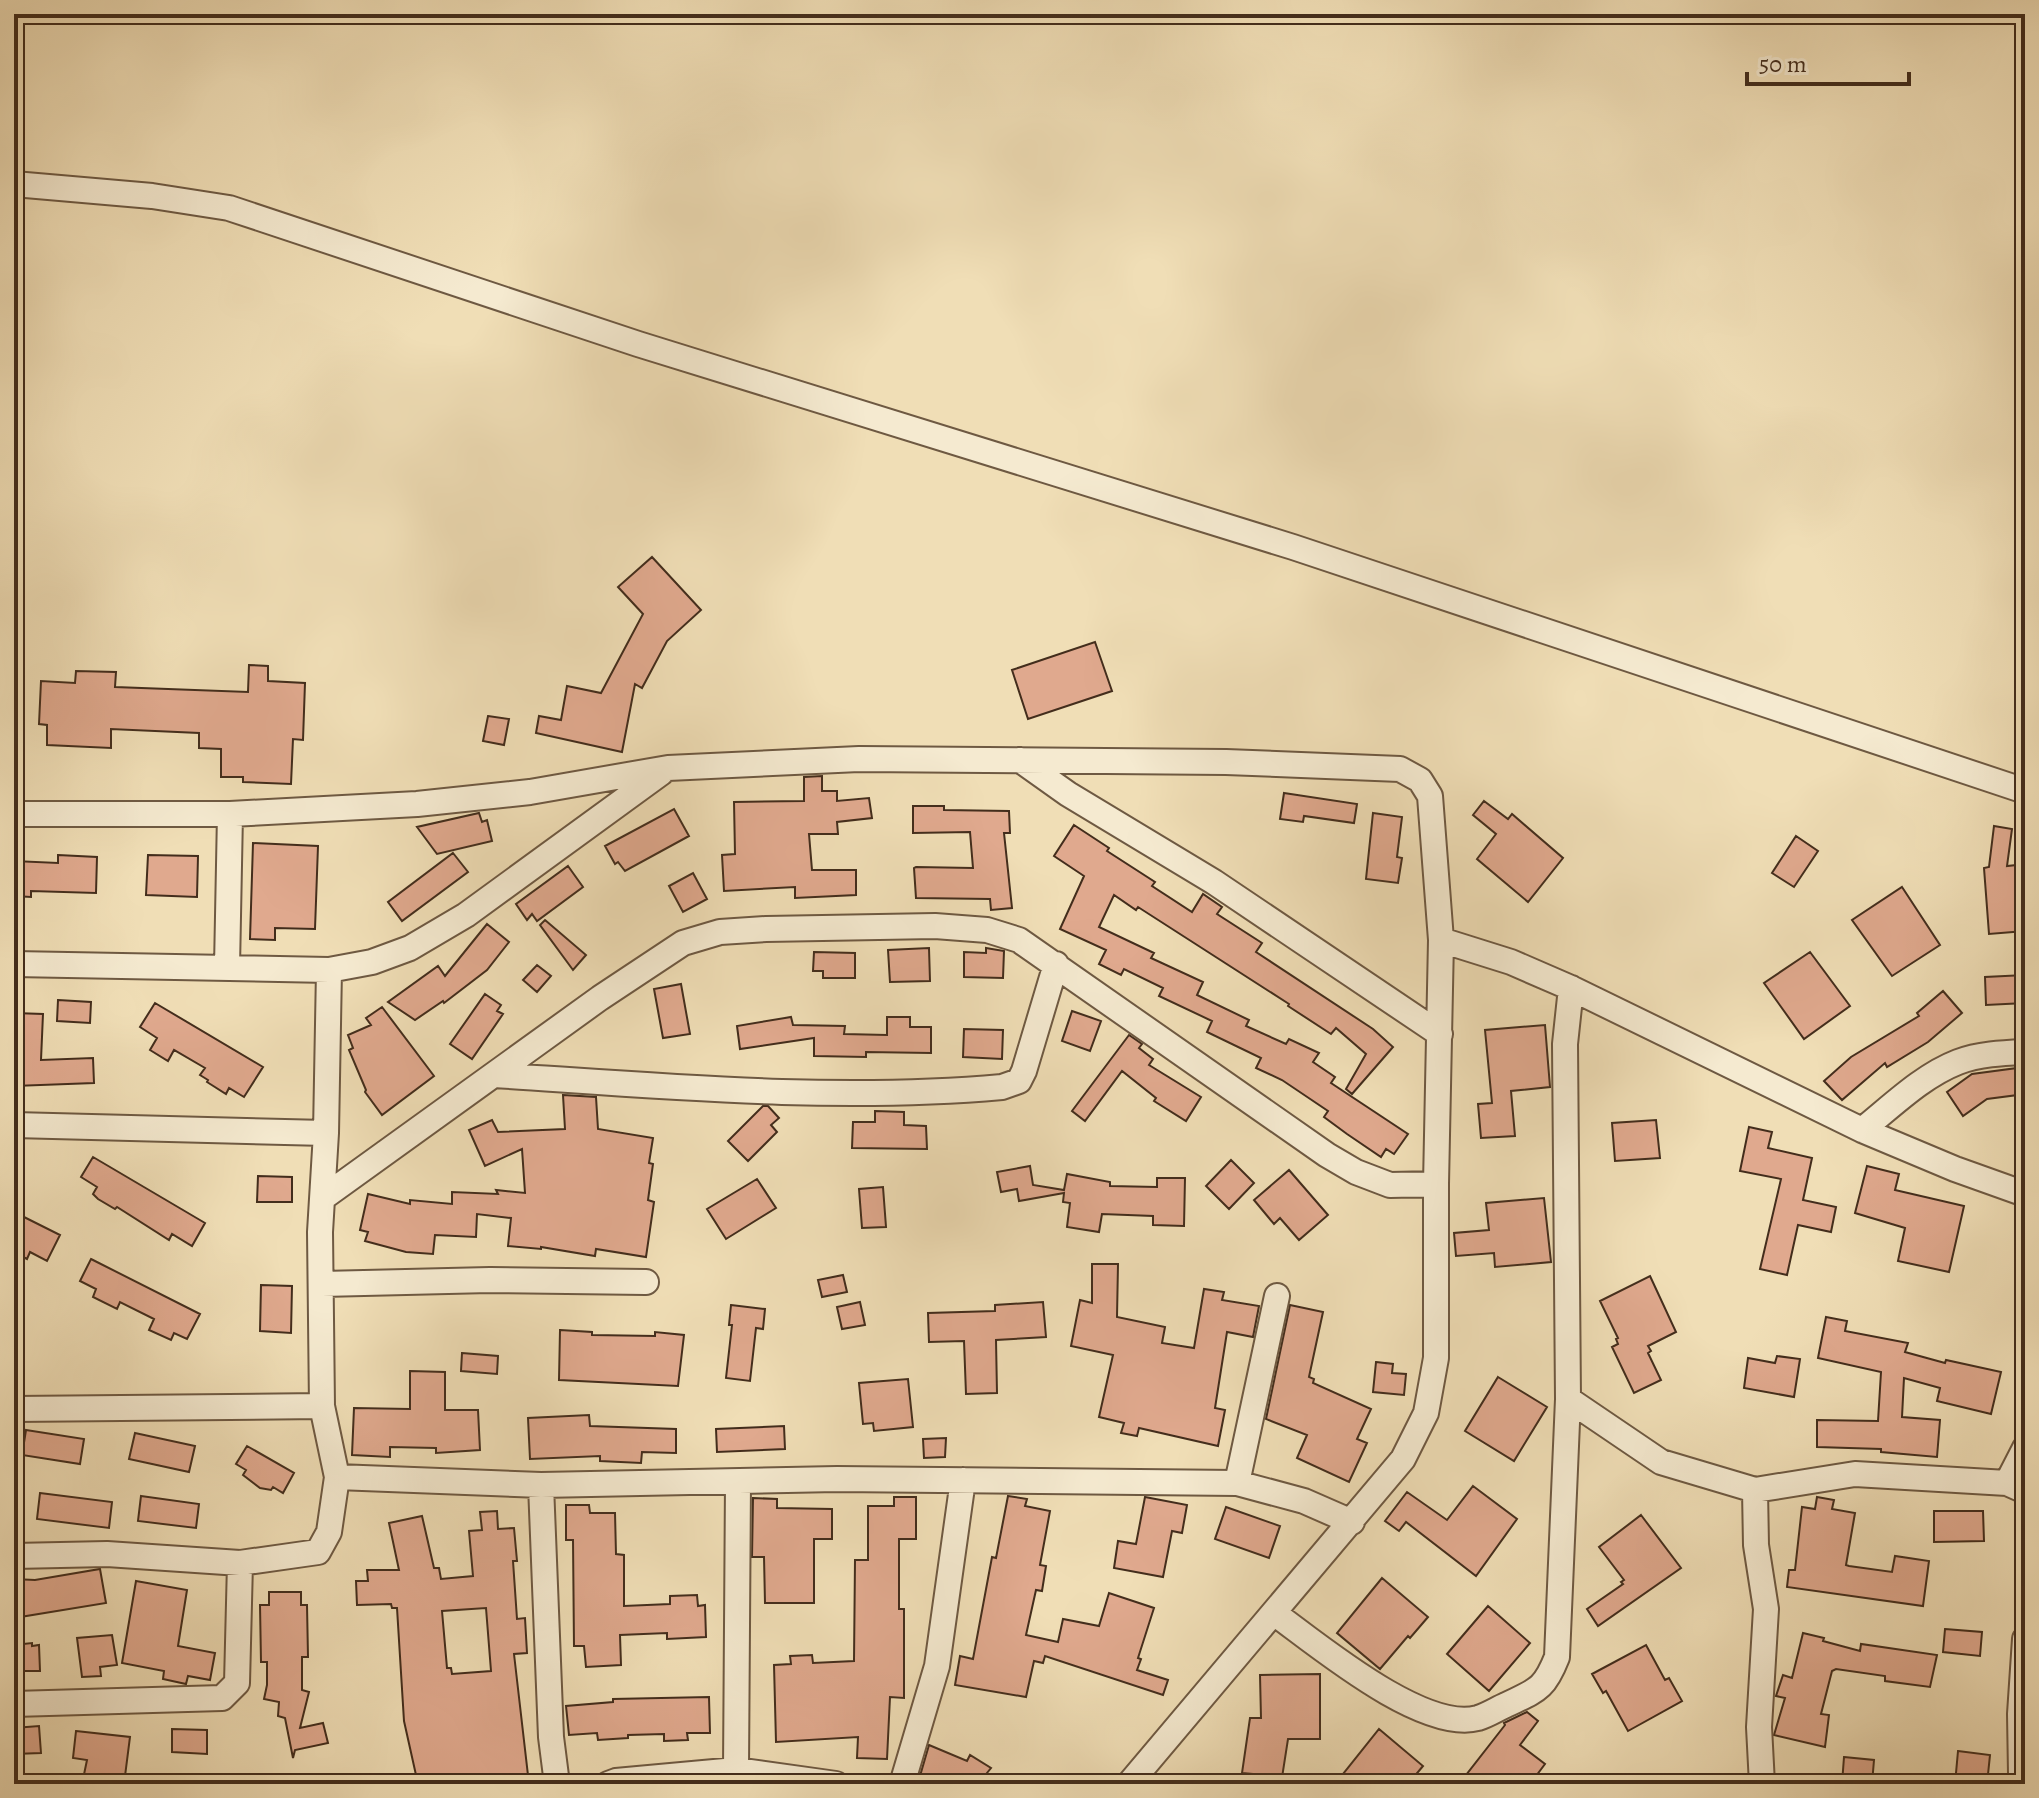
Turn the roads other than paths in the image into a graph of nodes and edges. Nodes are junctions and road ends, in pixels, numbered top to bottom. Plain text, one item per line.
1 (14, 184) edge
2 (1020, 760) junction
3 (668, 768) junction
4 (2025, 791) edge
5 (14, 814) edge
6 (230, 814) junction
7 (1441, 940) junction
8 (14, 964) edge
9 (1056, 964) junction
10 (227, 967) junction
11 (329, 970) junction
12 (1571, 988) junction
13 (1440, 1034) junction
14 (2025, 1052) edge
15 (494, 1075) junction
16 (14, 1125) edge
17 (1862, 1130) junction
18 (326, 1133) junction
19 (1436, 1184) junction
20 (2025, 1194) edge
21 (324, 1197) junction
22 (646, 1282) dead end
23 (322, 1284) junction
24 (1277, 1296) dead end
25 (1568, 1399) junction
26 (322, 1406) junction
27 (14, 1409) edge
28 (2025, 1448) edge
29 (337, 1477) junction
30 (963, 1480) junction
31 (738, 1482) junction
32 (1237, 1483) junction
33 (541, 1485) junction
34 (2016, 1487) edge
35 (1755, 1490) junction
36 (1352, 1522) junction
37 (14, 1556) edge
38 (240, 1563) junction
39 (1274, 1613) junction
40 (2025, 1639) edge
41 (14, 1704) edge
42 (736, 1770) junction
43 (2025, 1781) edge
44 (557, 1784) edge
45 (608, 1784) edge
46 (836, 1784) edge
47 (902, 1784) edge
48 (1129, 1784) edge
49 (1762, 1784) edge

1 - 4 street
2 - 3 street
2 - 7 street
2 - 13 street
3 - 6 street
3 - 11 street
5 - 6 street
6 - 10 street
7 - 12 street
7 - 13 street
8 - 10 street
9 - 15 street
9 - 15 street
9 - 19 street
10 - 11 street
11 - 18 street
12 - 17 street
12 - 25 street
13 - 19 street
14 - 17 street
15 - 21 street
16 - 18 street
17 - 20 street
18 - 21 street
19 - 36 street
21 - 23 street
22 - 23 street
23 - 26 street
24 - 32 street
25 - 35 street
25 - 39 street
26 - 27 street
26 - 29 street
28 - 34 street
29 - 33 street
29 - 38 street
30 - 31 street
30 - 32 street
30 - 47 street
31 - 33 street
31 - 42 street
32 - 36 street
33 - 44 street
34 - 35 street
35 - 49 street
36 - 39 street
37 - 38 street
38 - 41 street
39 - 48 street
40 - 43 street
42 - 45 street
42 - 46 street

